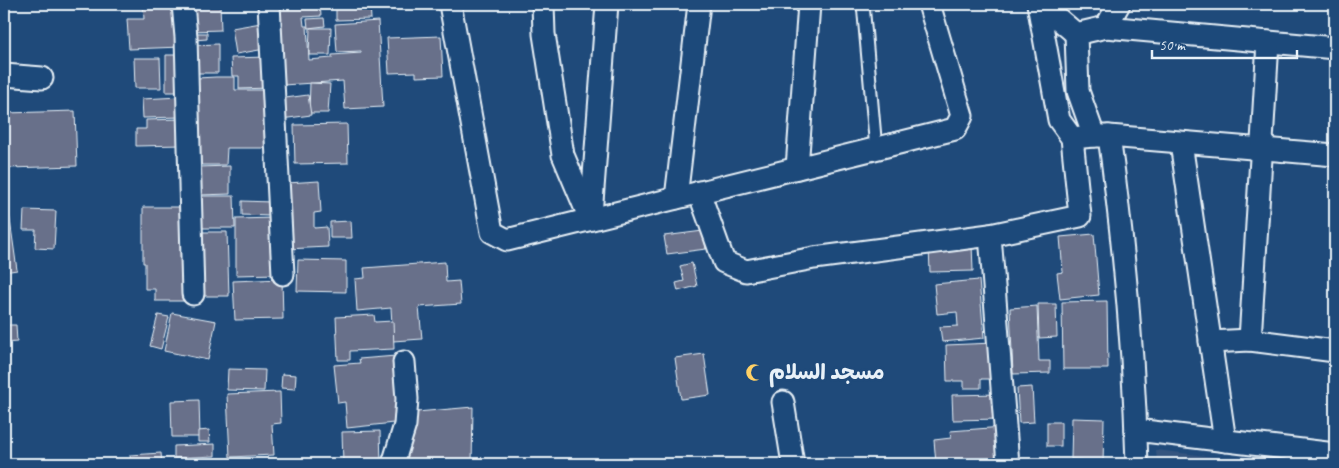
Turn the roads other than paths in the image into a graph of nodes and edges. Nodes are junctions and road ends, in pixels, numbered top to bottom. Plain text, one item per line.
1 (183, 4) edge
2 (269, 4) edge
3 (450, 4) edge
4 (543, 4) edge
5 (607, 4) edge
6 (699, 4) edge
7 (809, 4) edge
8 (863, 4) edge
9 (930, 4) edge
10 (1039, 4) edge
11 (1119, 4) edge
12 (1106, 27) junction
13 (1076, 34) junction
14 (1268, 42) junction
15 (1335, 48) edge
16 (4, 75) edge
17 (42, 78) dead end
18 (1102, 136) junction
19 (1072, 138) junction
20 (1181, 143) junction
21 (876, 149) junction
22 (1262, 149) junction
23 (1335, 155) edge
24 (797, 168) junction
25 (699, 192) junction
26 (676, 198) junction
27 (590, 219) junction
28 (990, 235) junction
29 (283, 274) dead end
30 (193, 294) dead end
31 (1250, 340) junction
32 (1210, 342) junction
33 (1335, 351) edge
34 (404, 362) dead end
35 (783, 402) dead end
36 (1136, 430) junction
37 (1225, 441) junction
38 (1335, 454) edge
39 (394, 464) edge
40 (793, 464) edge
41 (1008, 464) edge
42 (1137, 464) edge

1 - 30 street
2 - 29 street
3 - 27 street
4 - 27 street
5 - 27 street
6 - 26 street
7 - 24 street
8 - 21 lane
9 - 21 street
10 - 13 street
10 - 19 street
11 - 12 street
12 - 13 street
12 - 14 street
13 - 18 street
14 - 15 street
14 - 22 street
16 - 17 street
18 - 19 street
18 - 20 street
18 - 36 street
19 - 28 street
20 - 22 street
20 - 32 street
21 - 24 street
22 - 23 street
22 - 31 street
24 - 25 street
25 - 26 street
25 - 28 street
26 - 27 street
28 - 41 street
31 - 32 street
31 - 33 street
32 - 37 street
34 - 39 street
35 - 40 street
36 - 37 street
36 - 42 street
37 - 38 street

